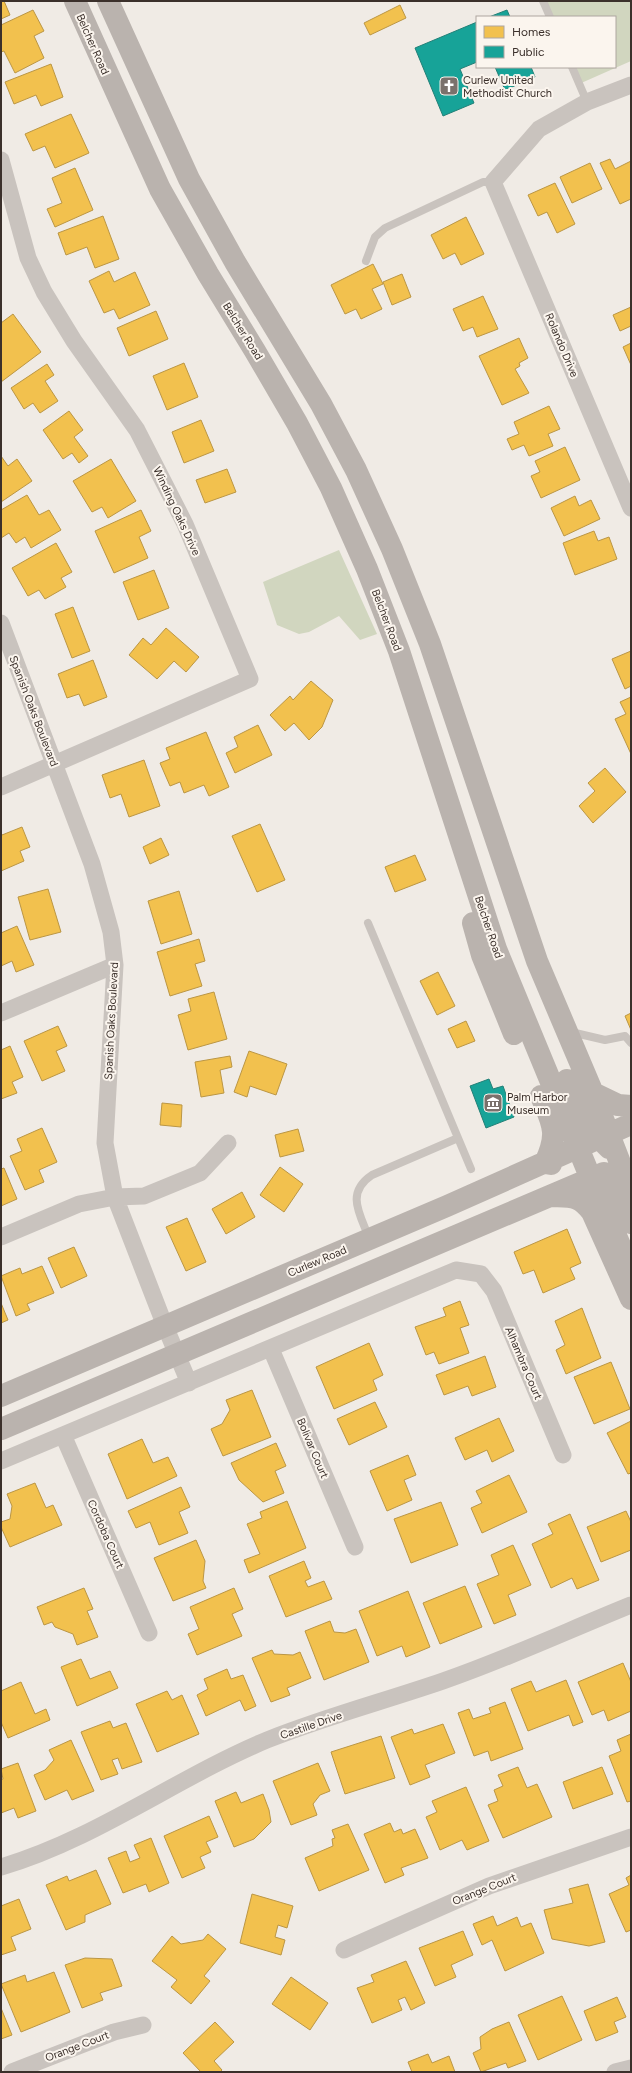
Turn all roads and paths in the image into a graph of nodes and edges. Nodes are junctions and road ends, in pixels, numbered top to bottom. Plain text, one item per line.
1 (75, 1) edge
2 (108, 1) edge
3 (543, 1) edge
4 (550, 16) edge
5 (572, 68) edge
6 (631, 85) edge
7 (587, 102) junction
8 (1, 160) edge
9 (493, 182) junction
10 (366, 261) dead end
11 (631, 508) edge
12 (1, 623) edge
13 (55, 764) junction
14 (1, 787) edge
15 (455, 822) junction
16 (368, 923) dead end
17 (115, 965) junction
18 (1, 1013) edge
19 (567, 1031) junction
20 (631, 1043) edge
21 (593, 1093) junction
22 (631, 1106) edge
23 (631, 1124) edge
24 (458, 1138) junction
25 (228, 1143) dead end
26 (604, 1157) edge
27 (544, 1163) junction
28 (471, 1169) dead end
29 (631, 1191) edge
30 (550, 1196) junction
31 (115, 1197) junction
32 (631, 1223) edge
33 (1, 1237) edge
34 (370, 1239) junction
35 (631, 1270) edge
36 (335, 1287) junction
37 (631, 1299) edge
38 (165, 1326) junction
39 (271, 1349) junction
40 (177, 1354) junction
41 (189, 1383) junction
42 (1, 1396) edge
43 (1, 1429) edge
44 (63, 1435) junction
45 (563, 1455) dead end
46 (1, 1461) edge
47 (355, 1547) dead end
48 (631, 1605) edge
49 (149, 1633) dead end
50 (629, 1837) edge
51 (1, 1867) edge
52 (344, 1950) dead end
53 (143, 2025) dead end
54 (631, 2068) edge
55 (12, 2072) edge
56 (615, 2072) edge

1 - 15 main road, Belcher Road
2 - 19 main road, Belcher Road
3 - 4 lane
5 - 7 lane
6 - 7 street
7 - 9 street
8 - 13 street, Winding Oaks Drive
9 - 10 lane
9 - 11 street, Rolando Drive
12 - 13 street, Spanish Oaks Boulevard
13 - 14 street
13 - 17 street, Spanish Oaks Boulevard
15 - 26 main road, Belcher Road
15 - 27 main road
16 - 24 lane
17 - 18 street
17 - 31 street, Spanish Oaks Boulevard
19 - 20 lane
19 - 21 main road, Belcher Road
21 - 22 main road
21 - 26 main road, Belcher Road
23 - 26 main road, Curlew Road
24 - 28 lane
24 - 34 lane
25 - 31 street
26 - 27 main road, Curlew Road
26 - 29 main road, Belcher Road
26 - 30 main road, Curlew Road
26 - 32 main road
26 - 35 main road, Belcher Road
26 - 36 main road
27 - 34 main road, Curlew Road
30 - 36 main road, Curlew Road
30 - 37 main road
31 - 33 street
31 - 38 street, Spanish Oaks Boulevard
34 - 38 main road, Curlew Road
36 - 40 main road, Curlew Road
38 - 40 street, Spanish Oaks Boulevard
38 - 42 main road, Curlew Road
39 - 41 street
39 - 45 street, Alhambra Court
39 - 47 street, Bolivar Court
40 - 41 street, Spanish Oaks Boulevard
40 - 43 main road, Curlew Road
41 - 44 street
44 - 46 street
44 - 49 street, Cordoba Court
48 - 51 street, Castille Drive
50 - 52 street, Orange Court
53 - 55 street, Orange Court
54 - 56 street

